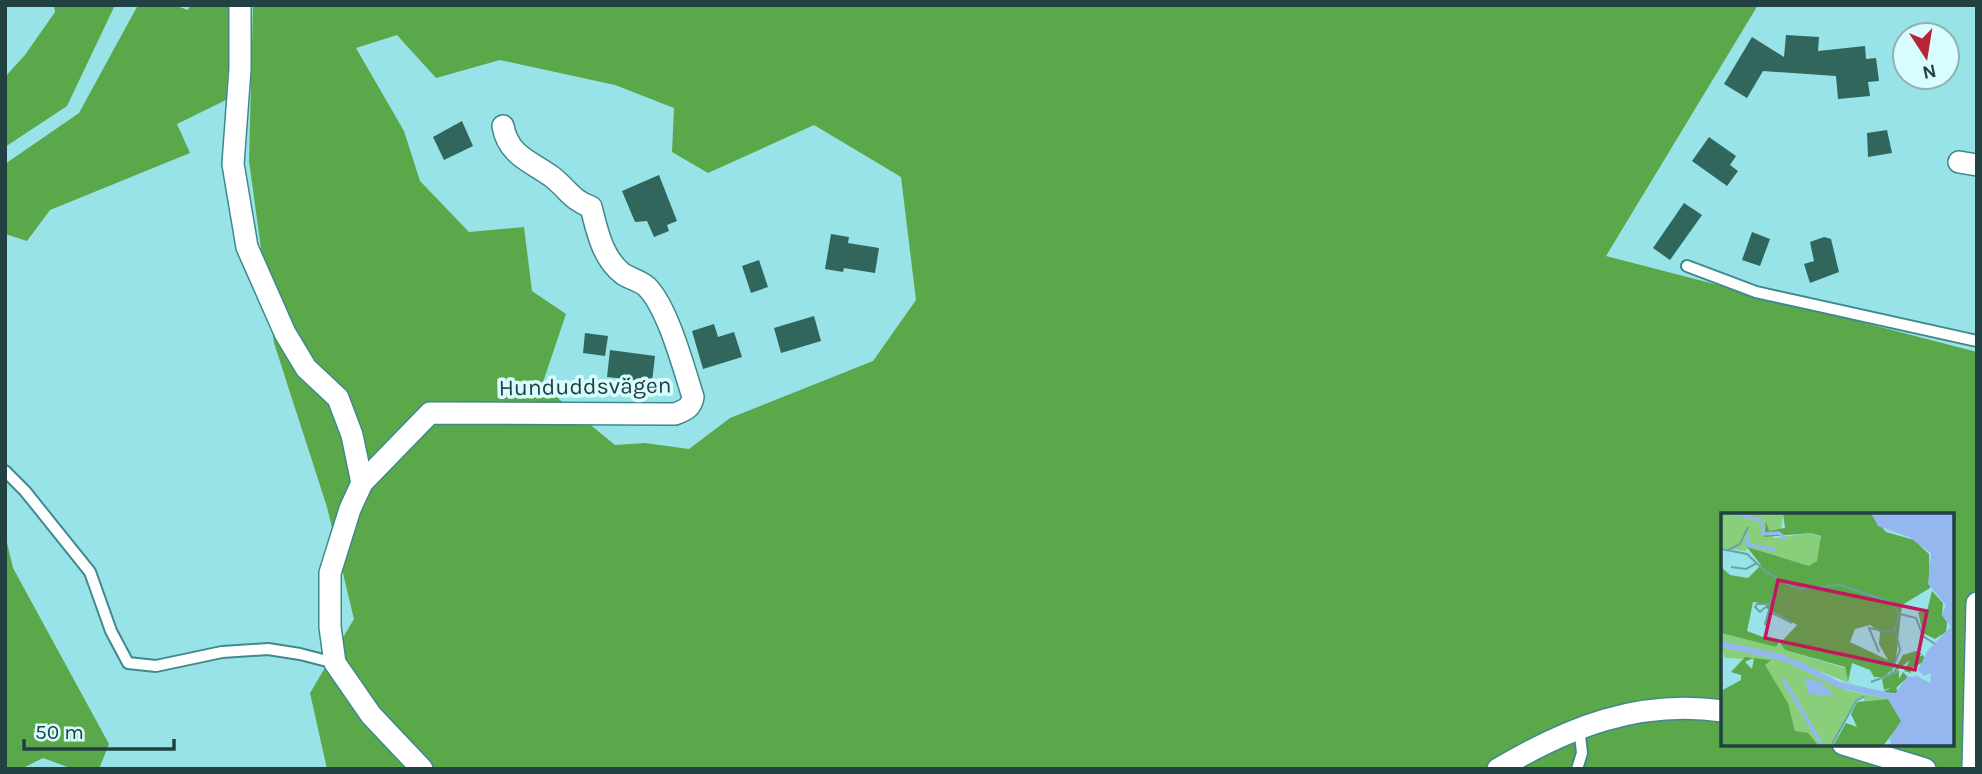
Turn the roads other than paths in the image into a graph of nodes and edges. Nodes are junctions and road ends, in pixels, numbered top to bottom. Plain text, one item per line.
1 (240, 5) edge
2 (503, 126) dead end
3 (1687, 266) dead end
4 (1977, 341) edge
5 (5, 471) edge
6 (362, 483) junction
7 (1977, 603) edge
8 (335, 663) junction
9 (1721, 711) edge
10 (1579, 727) junction
11 (1850, 746) edge
12 (422, 769) edge
13 (1498, 769) edge
14 (1577, 769) edge
15 (1925, 769) edge
16 (1973, 769) edge

1 - 6 street
2 - 6 street, Hunduddsvägen
3 - 4 lane
5 - 8 lane
6 - 8 street, Hunduddsvägen
7 - 16 street
8 - 12 street, Hunduddsvägen
9 - 10 street
10 - 13 street
10 - 14 lane
11 - 15 street

